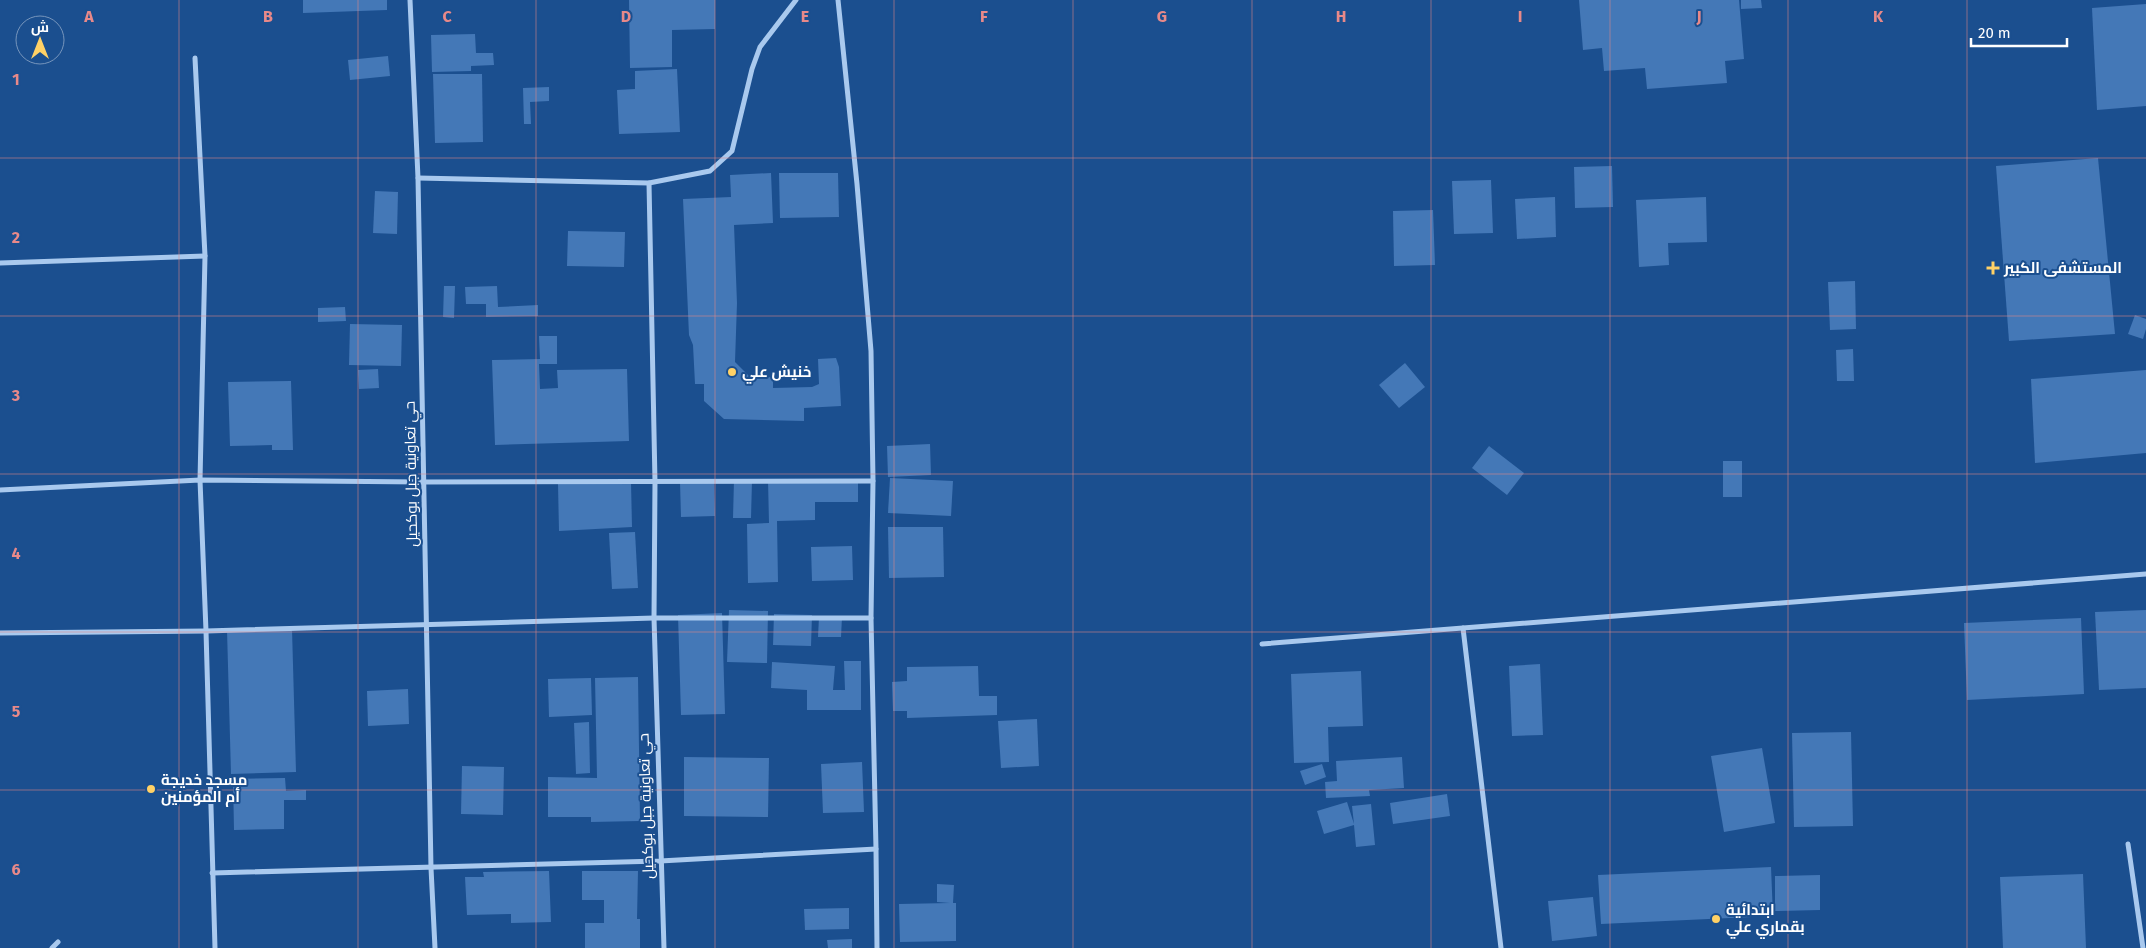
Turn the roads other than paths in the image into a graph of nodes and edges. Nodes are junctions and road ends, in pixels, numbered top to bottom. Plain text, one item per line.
1 (410, 0) edge
2 (796, 0) edge
3 (838, 0) edge
4 (195, 58) dead end
5 (418, 178) junction
6 (649, 183) junction
7 (204, 256) junction
8 (0, 263) edge
9 (200, 480) junction
10 (872, 481) junction
11 (423, 482) junction
12 (655, 482) junction
13 (0, 490) edge
14 (2146, 574) edge
15 (654, 618) junction
16 (871, 618) junction
17 (428, 625) junction
18 (1463, 628) junction
19 (206, 631) junction
20 (0, 633) edge
21 (1262, 644) dead end
22 (2128, 844) dead end
23 (876, 849) junction
24 (660, 861) junction
25 (432, 868) junction
26 (212, 873) junction
27 (58, 942) dead end
28 (52, 948) edge
29 (215, 948) edge
30 (435, 948) edge
31 (664, 948) edge
32 (877, 948) edge
33 (1501, 948) edge
34 (2143, 948) edge

1 - 5 street, حي تعاونية جبل بوكحيل
2 - 6 street
3 - 10 street
4 - 7 street
5 - 6 street
5 - 11 street, حي تعاونية جبل بوكحيل
6 - 12 street, حي تعاونية جبل بوكحيل
7 - 8 street
7 - 9 street
9 - 11 street
9 - 13 street
9 - 19 street
10 - 12 street
10 - 16 street
11 - 12 street
11 - 17 street, حي تعاونية جبل بوكحيل
12 - 15 street, حي تعاونية جبل بوكحيل
14 - 18 street
15 - 16 street
15 - 17 street
15 - 24 street, حي تعاونية جبل بوكحيل
16 - 23 street
17 - 19 street
17 - 25 street, حي تعاونية جبل بوكحيل
18 - 21 street
18 - 33 street
19 - 20 street
19 - 26 street
22 - 34 street
23 - 24 street
23 - 32 street
24 - 25 street
24 - 31 street, حي تعاونية جبل بوكحيل
25 - 26 street
25 - 30 street, حي تعاونية جبل بوكحيل
26 - 29 street
27 - 28 street

